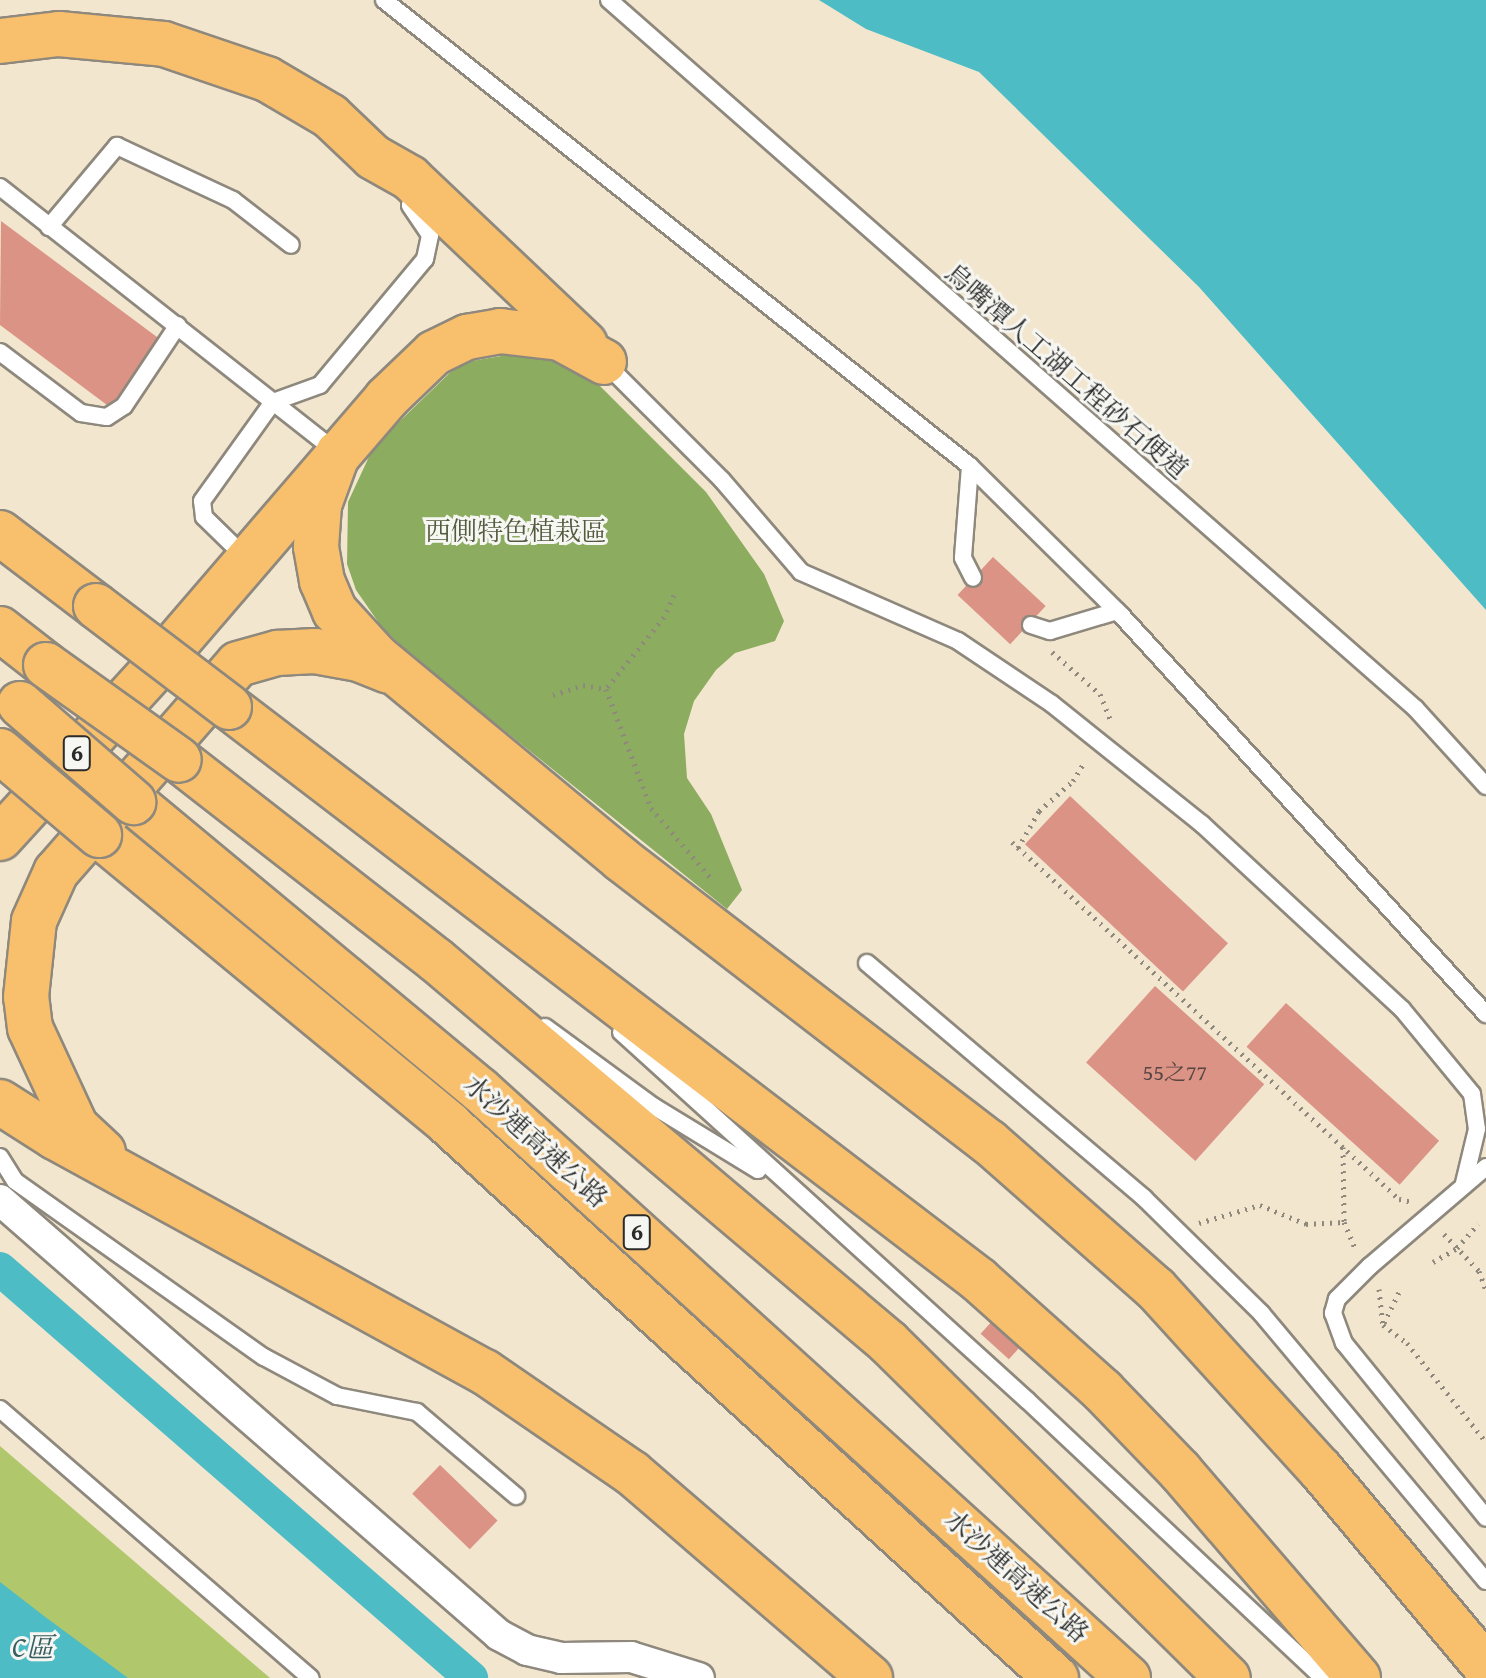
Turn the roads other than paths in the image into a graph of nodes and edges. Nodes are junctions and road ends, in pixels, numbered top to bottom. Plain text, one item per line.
1 (384, 0) edge
2 (609, 0) edge
3 (0, 41) edge
4 (373, 157) junction
5 (0, 187) edge
6 (49, 227) junction
7 (291, 245) dead end
8 (178, 325) junction
9 (0, 352) edge
10 (604, 362) junction
11 (273, 402) junction
12 (338, 453) junction
13 (970, 466) junction
14 (0, 533) edge
15 (248, 559) junction
16 (973, 578) dead end
17 (1117, 611) junction
18 (1031, 625) dead end
19 (0, 629) edge
20 (399, 676) junction
21 (10, 696) edge
22 (0, 751) edge
23 (1486, 786) edge
24 (0, 838) edge
25 (478, 897) junction
26 (436, 960) junction
27 (867, 963) dead end
28 (1486, 1014) edge
29 (0, 1102) edge
30 (0, 1157) edge
31 (1486, 1167) edge
32 (1464, 1183) junction
33 (787, 1187) junction
34 (148, 1189) junction
35 (0, 1200) edge
36 (0, 1409) edge
37 (516, 1496) dead end
38 (1486, 1518) edge
39 (1486, 1581) edge
40 (1486, 1667) edge
41 (311, 1678) edge
42 (699, 1678) edge
43 (870, 1678) edge
44 (1056, 1678) edge
45 (1128, 1678) edge
46 (1228, 1678) edge
47 (1323, 1678) edge
48 (1358, 1678) edge

1 - 13 lane
2 - 23 lane, 烏嘴潭人工湖工程砂石便道
3 - 4 highway
4 - 10 highway
4 - 11 lane
5 - 6 lane
6 - 7 lane
6 - 8 lane
8 - 9 lane
8 - 11 lane
10 - 12 highway
10 - 32 lane
11 - 12 lane
11 - 15 lane
12 - 15 highway
12 - 20 highway
13 - 16 lane
13 - 17 lane
14 - 25 highway, bridge
15 - 24 highway
17 - 18 lane
17 - 28 lane
19 - 26 highway, bridge
20 - 34 highway
20 - 40 highway
21 - 45 highway, 水沙連高速公路 / 6, bridge
22 - 44 highway, 水沙連高速公路 / 6, bridge
25 - 33 lane
25 - 48 highway
26 - 33 lane
26 - 46 highway
27 - 39 lane
29 - 34 highway
30 - 37 lane
31 - 32 lane
32 - 38 lane
33 - 47 lane
34 - 43 highway
35 - 42 street
36 - 41 lane

